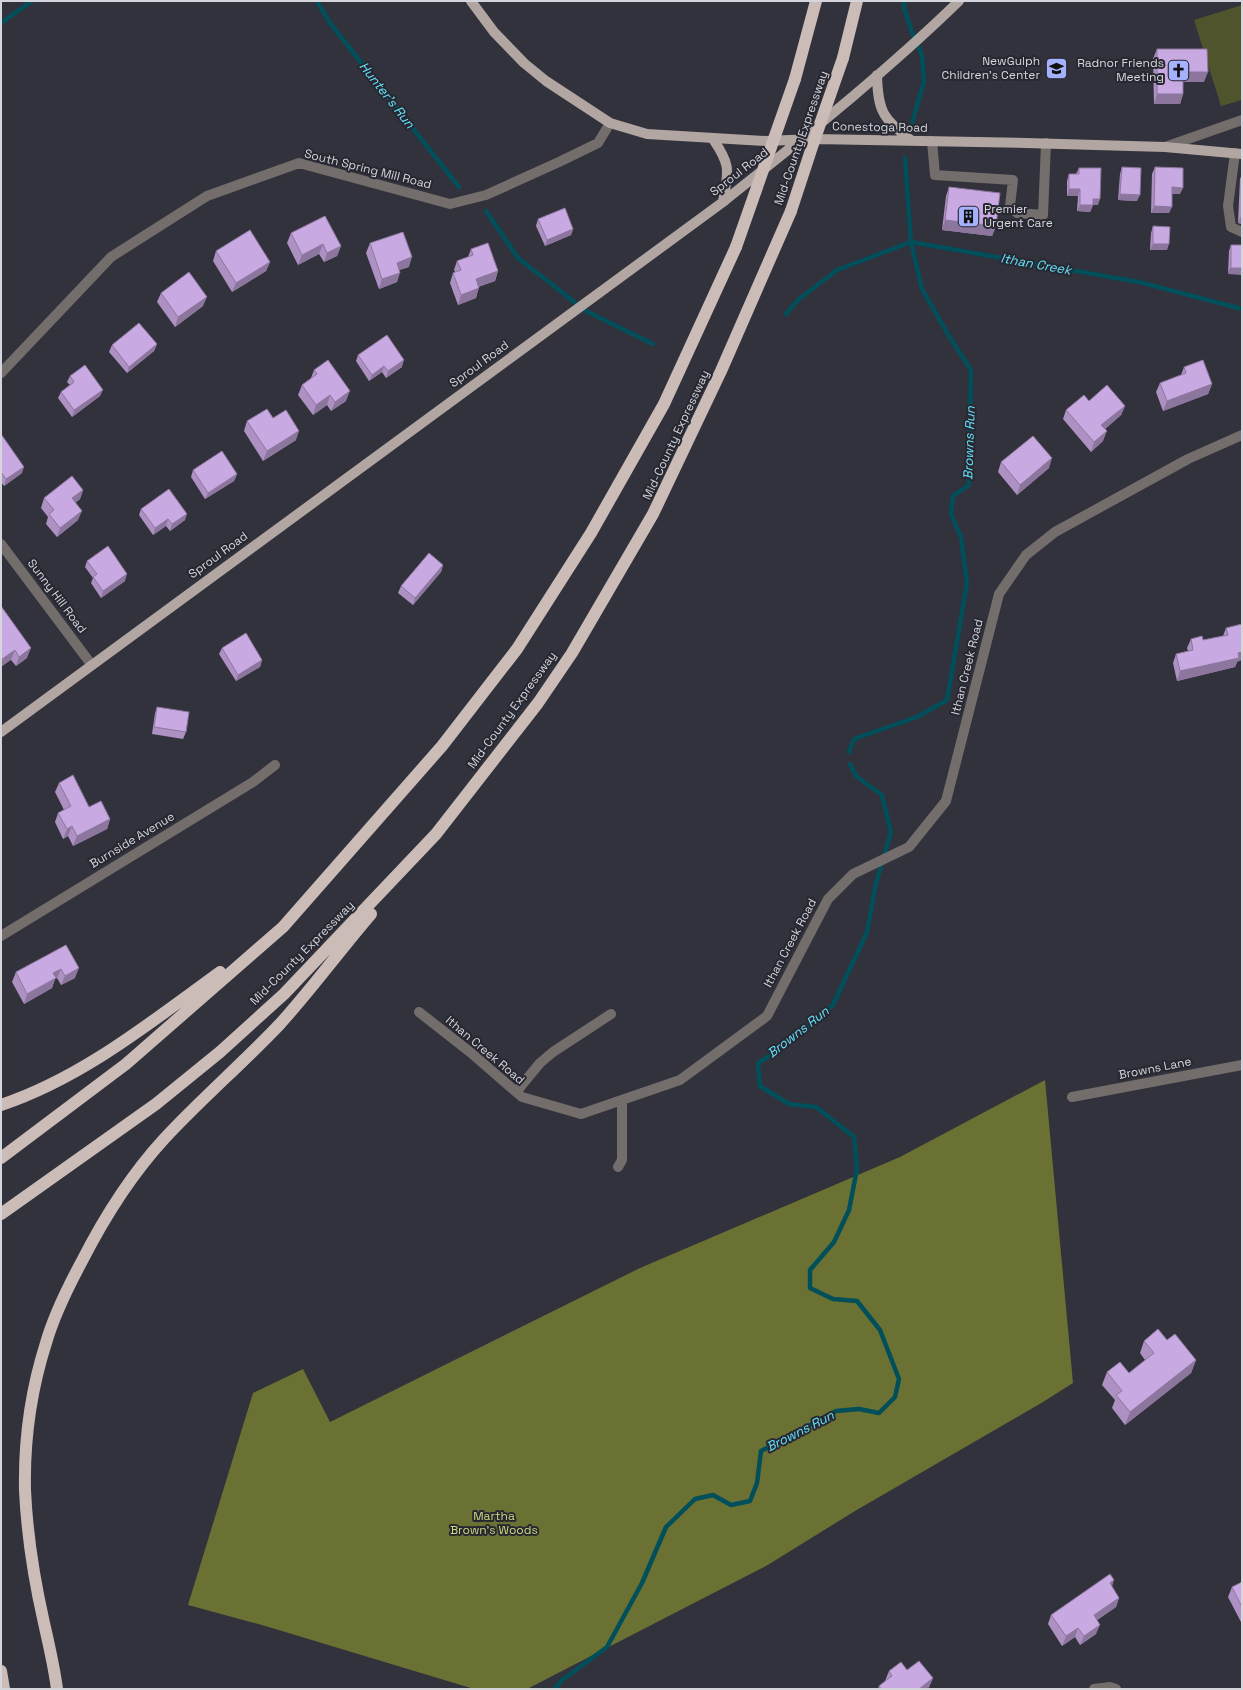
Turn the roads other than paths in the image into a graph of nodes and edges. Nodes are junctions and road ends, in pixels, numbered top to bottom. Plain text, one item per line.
1 (471, 1) edge
2 (816, 1) edge
3 (857, 1) edge
4 (959, 1) edge
5 (877, 75) junction
6 (1242, 120) edge
7 (610, 123) junction
8 (713, 139) junction
9 (800, 140) junction
10 (912, 141) junction
11 (932, 141) junction
12 (1046, 143) junction
13 (1165, 147) junction
14 (1238, 154) edge
15 (723, 202) junction
16 (1242, 232) edge
17 (1, 373) edge
18 (1242, 435) edge
19 (1, 544) edge
20 (92, 664) junction
21 (1, 732) edge
22 (274, 765) dead end
23 (436, 834) junction
24 (283, 927) junction
25 (1, 936) edge
26 (420, 1012) dead end
27 (611, 1014) dead end
28 (1242, 1065) edge
29 (516, 1092) junction
30 (1072, 1097) dead end
31 (622, 1100) junction
32 (1, 1105) edge
33 (1, 1158) edge
34 (618, 1167) dead end
35 (1, 1214) edge
36 (53, 1658) junction
37 (1, 1670) edge
38 (4, 1689) edge
39 (57, 1689) edge
40 (65, 1689) edge
41 (1094, 1689) edge
42 (1116, 1689) edge

1 - 7 main road, Conestoga Road
2 - 24 highway, Mid-County Expressway, bridge
3 - 23 highway, Mid-County Expressway, bridge
4 - 5 main road, Sproul Road
5 - 9 main road, Sproul Road
5 - 10 main road
6 - 13 street
7 - 8 main road, Conestoga Road
7 - 17 street, South Spring Mill Road
8 - 9 main road, Conestoga Road
8 - 15 main road
9 - 10 main road, Conestoga Road
9 - 15 main road, Sproul Road
10 - 11 main road, Conestoga Road
11 - 12 main road, Conestoga Road
11 - 12 street
12 - 13 main road, Conestoga Road
13 - 14 main road, Conestoga Road
14 - 16 street
15 - 20 main road, Sproul Road
18 - 31 street, Ithan Creek Road
19 - 20 street, Sunny Hill Road
20 - 21 main road, Sproul Road
22 - 25 street, Burnside Avenue
23 - 35 highway, Mid-County Expressway
23 - 36 highway
24 - 32 highway
24 - 33 highway, Mid-County Expressway
26 - 29 street, Ithan Creek Road
27 - 29 street
28 - 30 street, Browns Lane
29 - 31 street, Ithan Creek Road
31 - 34 street
36 - 39 highway
36 - 40 highway
37 - 38 highway
41 - 42 street

